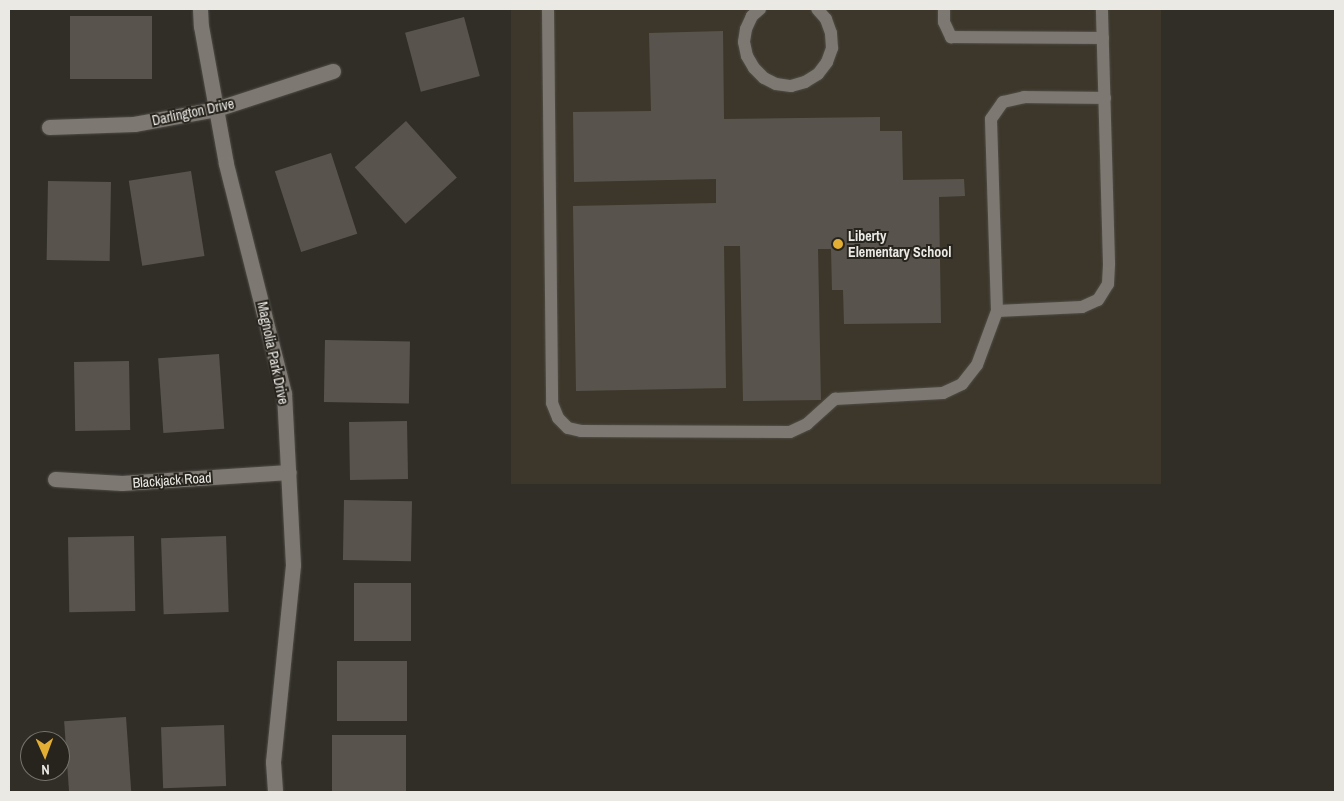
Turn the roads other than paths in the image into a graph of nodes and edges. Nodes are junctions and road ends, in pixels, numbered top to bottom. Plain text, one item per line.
1 (200, 9) edge
2 (548, 9) edge
3 (817, 9) edge
4 (944, 9) edge
5 (1102, 9) edge
6 (752, 11) edge
7 (1103, 38) junction
8 (333, 71) dead end
9 (1105, 98) junction
10 (216, 110) junction
11 (49, 127) dead end
12 (997, 312) junction
13 (289, 472) junction
14 (55, 479) dead end
15 (275, 792) edge

1 - 10 street, Magnolia Park Drive
2 - 12 lane
3 - 6 lane
4 - 7 lane
5 - 7 lane
7 - 9 lane
8 - 10 street, Darlington Drive
9 - 12 lane
9 - 12 lane
10 - 11 street, Darlington Drive
10 - 13 street, Magnolia Park Drive
13 - 14 street, Blackjack Road
13 - 15 street, Magnolia Park Drive

